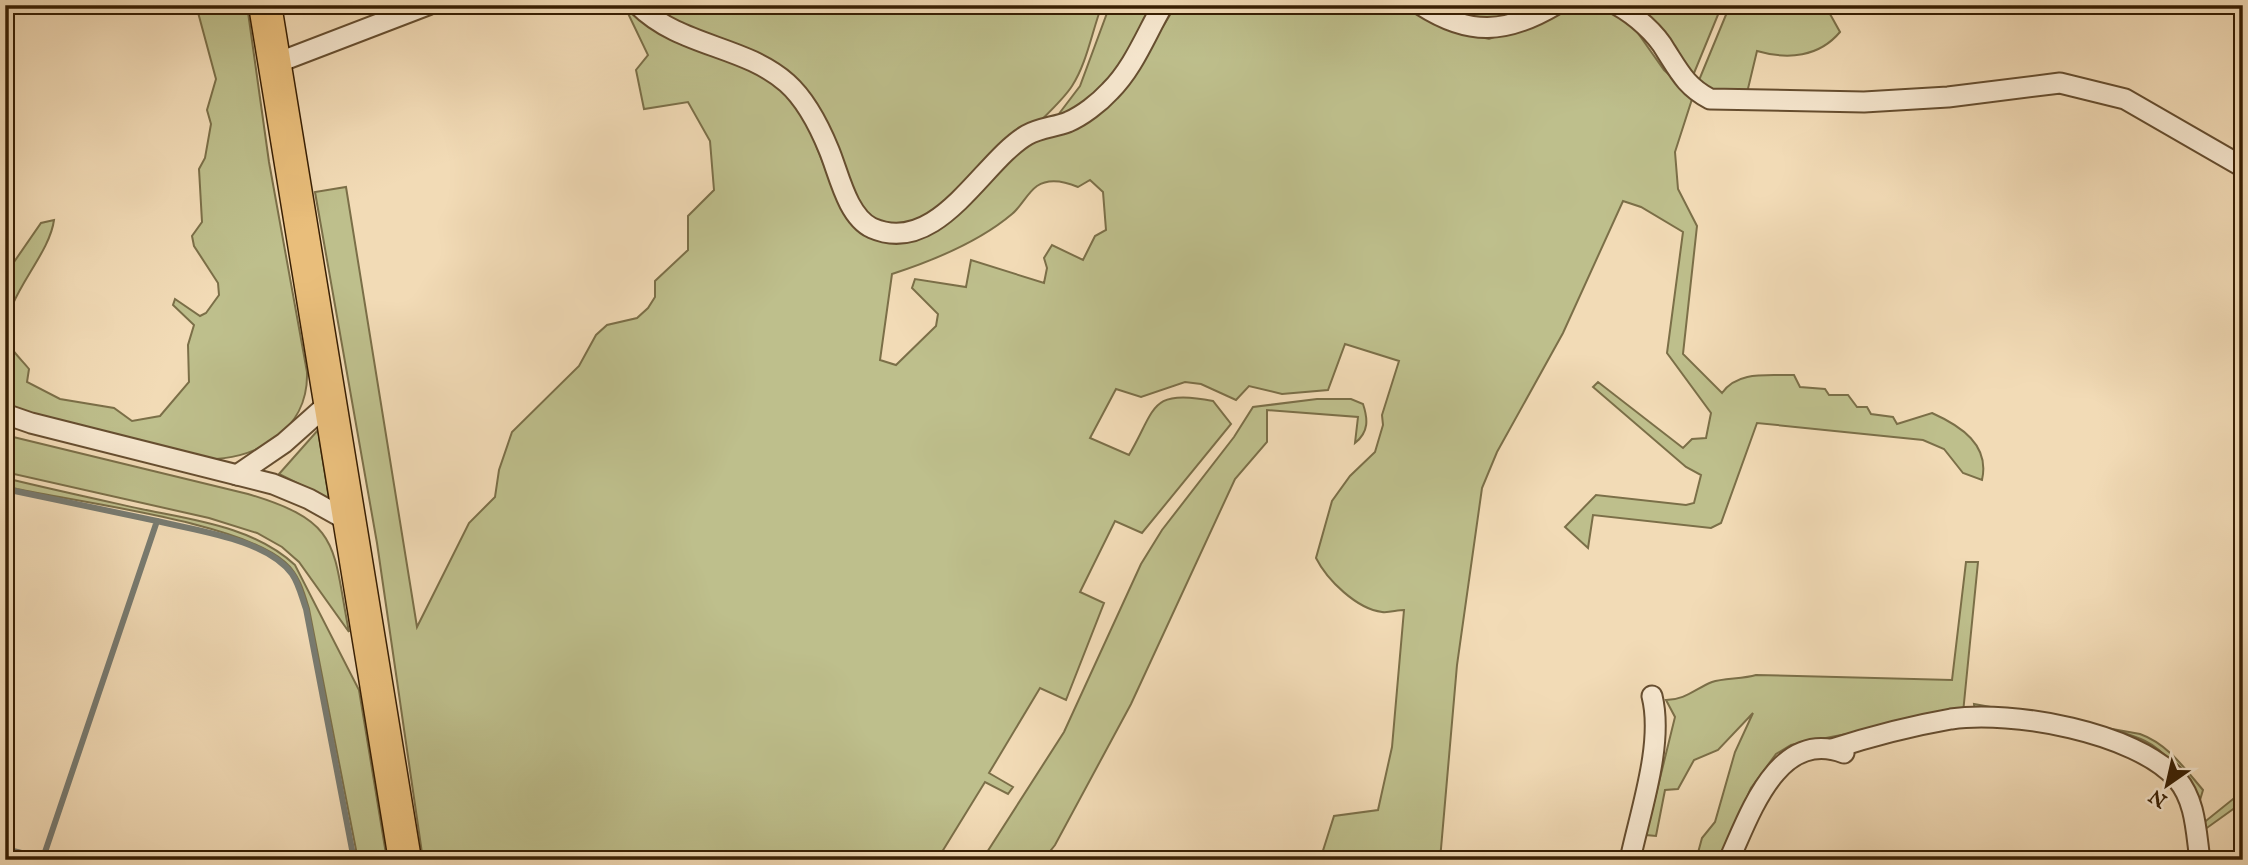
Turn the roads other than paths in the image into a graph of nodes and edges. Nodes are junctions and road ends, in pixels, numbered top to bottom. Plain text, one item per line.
1 (265, 5) edge
2 (428, 5) edge
3 (638, 5) edge
4 (1163, 5) edge
5 (1421, 5) edge
6 (1555, 5) edge
7 (1617, 5) edge
8 (274, 64) junction
9 (2243, 167) edge
10 (329, 403) junction
11 (5, 414) edge
12 (237, 475) junction
13 (352, 523) junction
14 (1652, 696) dead end
15 (1832, 749) junction
16 (1852, 756) dead end
17 (405, 860) edge
18 (1630, 860) edge
19 (1729, 860) edge
20 (2200, 860) edge

1 - 8 main road
2 - 8 street
3 - 4 street
5 - 6 street
7 - 9 street
8 - 10 main road
10 - 12 street
10 - 13 main road
11 - 12 street
12 - 13 street
13 - 17 main road
14 - 18 street
15 - 16 street
15 - 19 street
15 - 20 street

